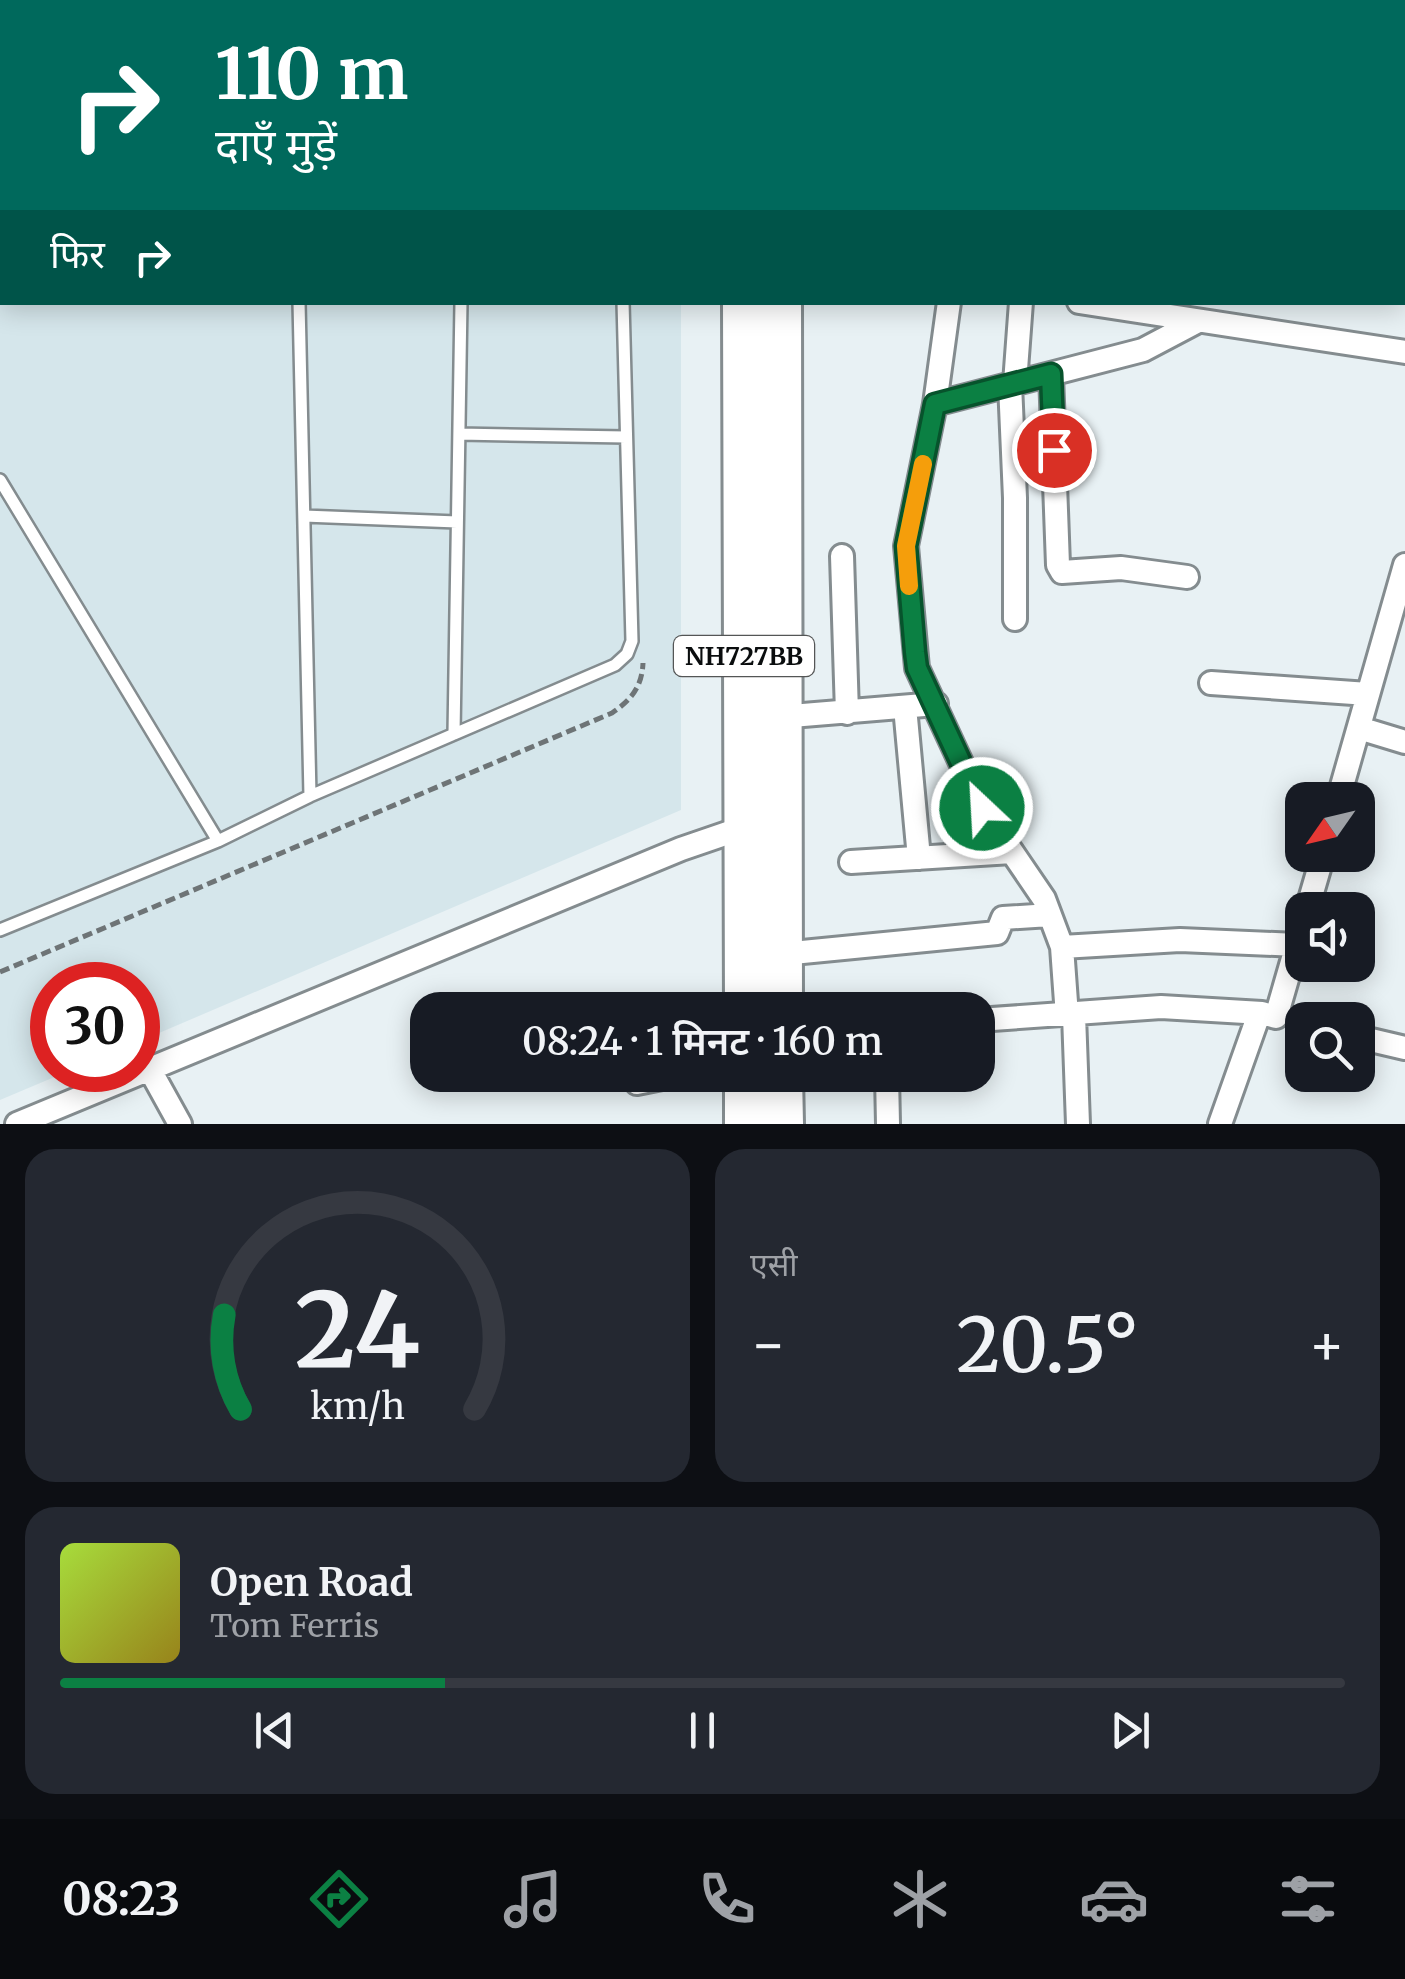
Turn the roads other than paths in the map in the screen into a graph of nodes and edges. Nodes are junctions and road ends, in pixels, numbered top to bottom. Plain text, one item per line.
1 (299, 305) edge
2 (461, 305) edge
3 (623, 305) edge
4 (744, 305) edge
5 (780, 305) edge
6 (949, 305) edge
7 (1021, 305) edge
8 (1136, 307) edge
9 (1198, 321) junction
10 (1405, 352) edge
11 (1051, 374) junction
12 (1012, 383) junction
13 (935, 404) junction
14 (459, 434) junction
15 (626, 437) junction
16 (0, 480) edge
17 (304, 516) junction
18 (457, 522) junction
19 (842, 556) dead end
20 (1405, 566) edge
21 (1186, 577) dead end
22 (1015, 619) dead end
23 (1211, 683) dead end
24 (1368, 694) junction
25 (936, 704) junction
26 (905, 708) junction
27 (847, 713) junction
28 (779, 717) junction
29 (1359, 728) junction
30 (454, 734) junction
31 (1405, 742) edge
32 (1343, 782) edge
33 (310, 796) junction
34 (761, 825) junction
35 (218, 840) junction
36 (1012, 852) junction
37 (919, 858) junction
38 (851, 862) dead end
39 (1050, 915) junction
40 (0, 930) edge
41 (1285, 936) edge
42 (1062, 946) junction
43 (782, 954) junction
44 (1285, 972) edge
45 (747, 992) edge
46 (781, 992) edge
47 (1070, 1015) junction
48 (1267, 1016) junction
49 (995, 1019) edge
50 (1285, 1020) edge
51 (1375, 1041) edge
52 (1405, 1048) edge
53 (160, 1064) edge
54 (160, 1088) edge
55 (106, 1092) edge
56 (746, 1092) edge
57 (781, 1092) edge
58 (887, 1092) edge
59 (67, 1114) edge
60 (16, 1124) edge
61 (180, 1124) edge
62 (746, 1124) edge
63 (782, 1124) edge
64 (888, 1124) edge
65 (1078, 1124) edge
66 (1220, 1124) edge

1 - 17 lane
2 - 14 lane
3 - 15 lane
4 - 34 highway, NH727BB
5 - 28 highway, NH727BB
6 - 13 street
7 - 12 street
8 - 9 street
9 - 10 street
9 - 11 street
11 - 12 street
11 - 21 street
12 - 13 street
12 - 22 street
13 - 25 street
14 - 15 lane
14 - 18 lane
15 - 30 lane
16 - 35 lane
17 - 18 lane
17 - 33 lane
18 - 30 lane
19 - 27 street
20 - 24 street
23 - 24 street
24 - 29 street
25 - 26 street
25 - 36 street
26 - 27 street
26 - 37 street
27 - 28 street
28 - 34 highway, NH727BB
29 - 31 street
29 - 32 street
30 - 33 lane
33 - 35 lane
34 - 43 highway, NH727BB
34 - 45 highway, NH727BB
34 - 53 street
35 - 40 lane
36 - 37 street
36 - 39 street
37 - 38 street
39 - 42 street
39 - 43 street
41 - 42 street
42 - 47 street
43 - 46 highway, NH727BB
44 - 48 street
47 - 48 street
47 - 49 street
47 - 65 street
48 - 50 street
48 - 66 street
51 - 52 street
54 - 61 street
55 - 59 street
56 - 62 highway
57 - 63 highway
58 - 64 street
59 - 60 street

